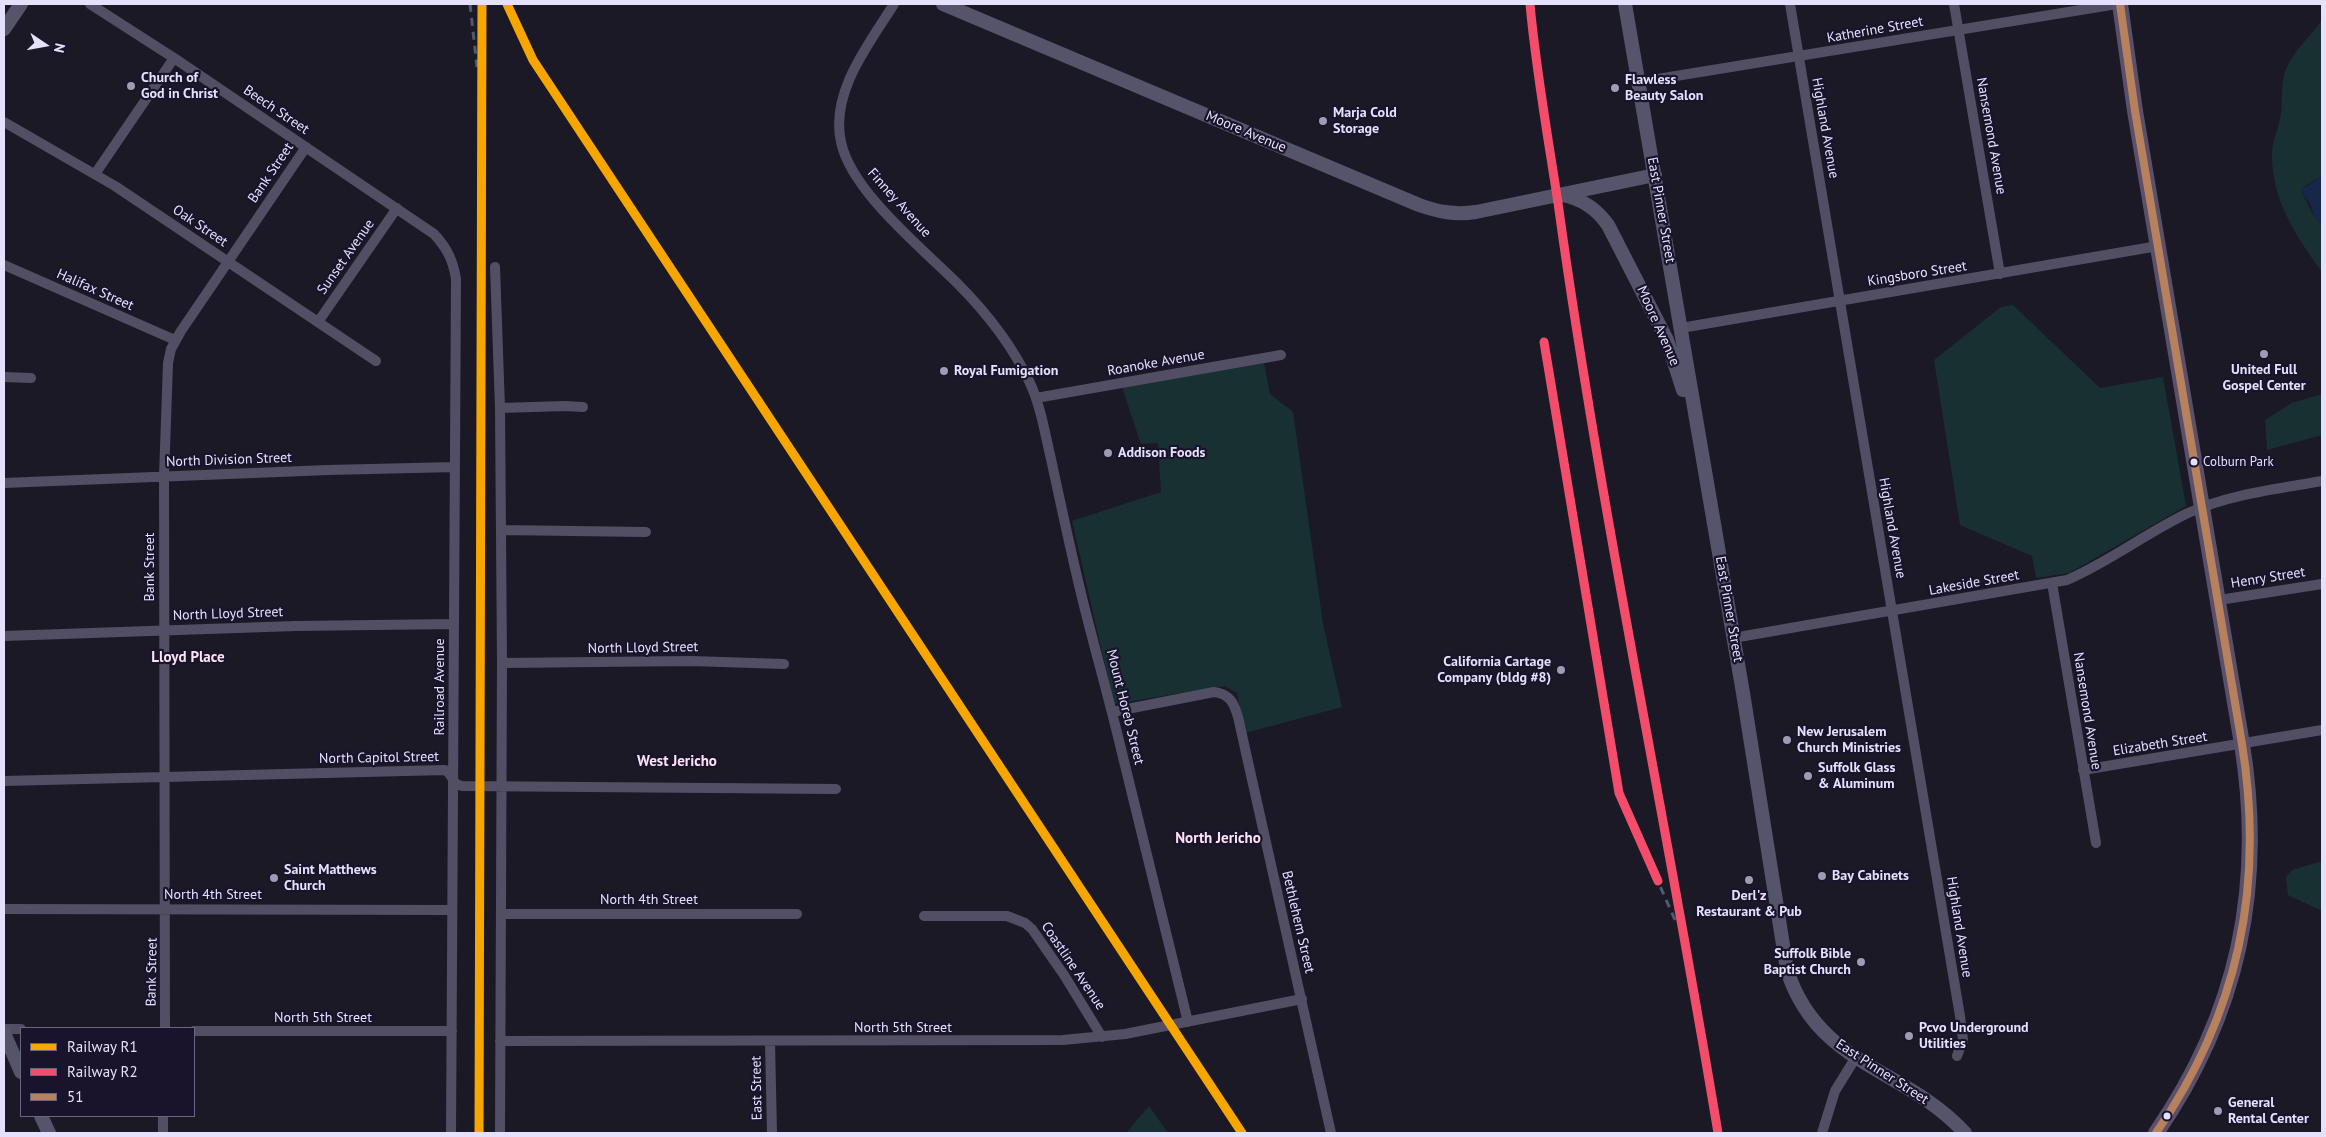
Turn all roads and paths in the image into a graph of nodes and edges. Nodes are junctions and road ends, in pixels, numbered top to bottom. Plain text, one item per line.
1 (21, 4) edge
2 (90, 4) edge
3 (894, 4) edge
4 (942, 4) edge
5 (1625, 4) edge
6 (1790, 4) edge
7 (1954, 4) edge
8 (2118, 4) edge
9 (2098, 5) edge
10 (4, 29) edge
11 (1959, 30) junction
12 (1799, 57) junction
13 (174, 58) junction
14 (1639, 82) junction
15 (4, 122) edge
16 (306, 147) junction
17 (95, 174) junction
18 (1655, 175) junction
19 (1556, 194) junction
20 (397, 208) junction
21 (444, 244) joint
22 (2158, 246) junction
23 (228, 262) junction
24 (4, 265) edge
25 (495, 266) dead end
26 (2000, 274) junction
27 (1840, 300) junction
28 (318, 322) junction
29 (1681, 328) junction
30 (175, 340) junction
31 (1281, 356) dead end
32 (376, 361) dead end
33 (4, 378) edge
34 (31, 378) dead end
35 (1036, 398) junction
36 (582, 407) dead end
37 (500, 408) junction
38 (455, 467) junction
39 (164, 477) junction
40 (2322, 481) edge
41 (4, 483) edge
42 (1709, 494) junction
43 (2203, 508) junction
44 (501, 530) junction
45 (646, 532) dead end
46 (2052, 584) junction
47 (2322, 584) edge
48 (2218, 600) junction
49 (1892, 611) junction
50 (454, 624) junction
51 (164, 630) junction
52 (4, 636) edge
53 (1734, 638) junction
54 (502, 663) junction
55 (784, 664) dead end
56 (1112, 712) junction
57 (2322, 730) edge
58 (2242, 744) junction
59 (2083, 770) junction
60 (165, 777) junction
61 (4, 781) edge
62 (453, 782) junction
63 (502, 786) junction
64 (836, 789) dead end
65 (2096, 843) dead end
66 (4, 909) edge
67 (166, 909) junction
68 (452, 910) junction
69 (501, 914) junction
70 (798, 914) dead end
71 (924, 916) dead end
72 (1302, 999) junction
73 (1188, 1022) junction
74 (165, 1027) edge
75 (4, 1029) edge
76 (20, 1029) edge
77 (195, 1031) edge
78 (452, 1031) junction
79 (4, 1033) edge
80 (1102, 1037) junction
81 (500, 1041) junction
82 (770, 1042) junction
83 (1957, 1056) dead end
84 (1856, 1057) junction
85 (20, 1070) edge
86 (41, 1117) edge
87 (163, 1117) edge
88 (49, 1133) edge
89 (163, 1133) edge
90 (451, 1133) edge
91 (500, 1133) edge
92 (772, 1133) edge
93 (1331, 1133) edge
94 (1822, 1133) edge
95 (1965, 1133) edge
96 (2156, 1133) edge

1 - 10 main road
2 - 13 street, Beech Street
3 - 35 street, Finney Avenue
4 - 19 main road, Moore Avenue
5 - 14 main road, East Pinner Street
6 - 12 street, Highland Avenue
7 - 11 street, Nansemond Avenue
8 - 9 street, Katherine Street
8 - 22 main road
9 - 11 street, Katherine Street
11 - 12 street, Katherine Street
11 - 26 street, Nansemond Avenue
12 - 14 street, Katherine Street
12 - 27 street, Highland Avenue
13 - 16 street, Beech Street
13 - 17 street
14 - 18 main road, East Pinner Street
15 - 17 street, Oak Street
16 - 20 street, Beech Street
16 - 23 street, Bank Street
17 - 23 street, Oak Street
18 - 19 main road, Moore Avenue
18 - 29 main road, East Pinner Street
19 - 42 main road, Moore Avenue
20 - 21 street, Beech Street
20 - 28 street, Sunset Avenue
21 - 38 street, Railroad Avenue
22 - 26 street, Kingsboro Street
22 - 43 main road
23 - 28 street, Oak Street
23 - 30 street, Bank Street
24 - 30 street, Halifax Street
25 - 37 street
26 - 27 street, Kingsboro Street
27 - 29 street, Kingsboro Street
27 - 49 street, Highland Avenue
28 - 32 street, Oak Street
29 - 42 main road, East Pinner Street
30 - 39 street, Bank Street
31 - 35 street, Roanoke Avenue
33 - 34 street
35 - 56 street, Mount Horeb Street
36 - 37 street
37 - 44 street
38 - 39 street, North Division Street
38 - 50 street, Railroad Avenue
39 - 41 street, North Division Street
39 - 51 street, Bank Street
40 - 43 street, Lakeside Street
42 - 53 main road, East Pinner Street
43 - 46 street, Lakeside Street
43 - 48 main road
44 - 45 street
44 - 54 street
46 - 49 street, Lakeside Street
46 - 59 street, Nansemond Avenue
47 - 48 street, Henry Street
48 - 58 main road
49 - 53 street, Lakeside Street
49 - 83 street, Highland Avenue
50 - 51 street, North Lloyd Street
50 - 62 street, Railroad Avenue
51 - 52 street, North Lloyd Street
51 - 60 street, Bank Street
53 - 84 main road, East Pinner Street
54 - 55 street, North Lloyd Street
54 - 63 street
56 - 72 street, Bethlehem Street
56 - 73 street, Mount Horeb Street
57 - 58 street
58 - 59 street, Elizabeth Street
58 - 96 main road
59 - 65 street, Nansemond Avenue
60 - 61 street, North Capitol Street
60 - 62 street, North Capitol Street
60 - 67 street, Bank Street
62 - 63 street, North Capitol Street
62 - 68 street, Railroad Avenue
63 - 64 street, North Capitol Street
63 - 69 street
66 - 67 street, North 4th Street
67 - 68 street, North 4th Street
67 - 74 street, Bank Street
68 - 78 street, Railroad Avenue
69 - 70 street, North 4th Street
69 - 81 street
71 - 80 street, Coastline Avenue
72 - 73 street, North 5th Street
72 - 93 street, Bethlehem Street
73 - 80 street, North 5th Street
75 - 76 street
77 - 78 street, North 5th Street
78 - 90 street, Railroad Avenue
79 - 85 main road
80 - 82 street, North 5th Street
81 - 82 street, North 5th Street
81 - 91 street
82 - 92 street, East Street
84 - 94 street
84 - 95 main road, East Pinner Street
86 - 88 main road
87 - 89 street

